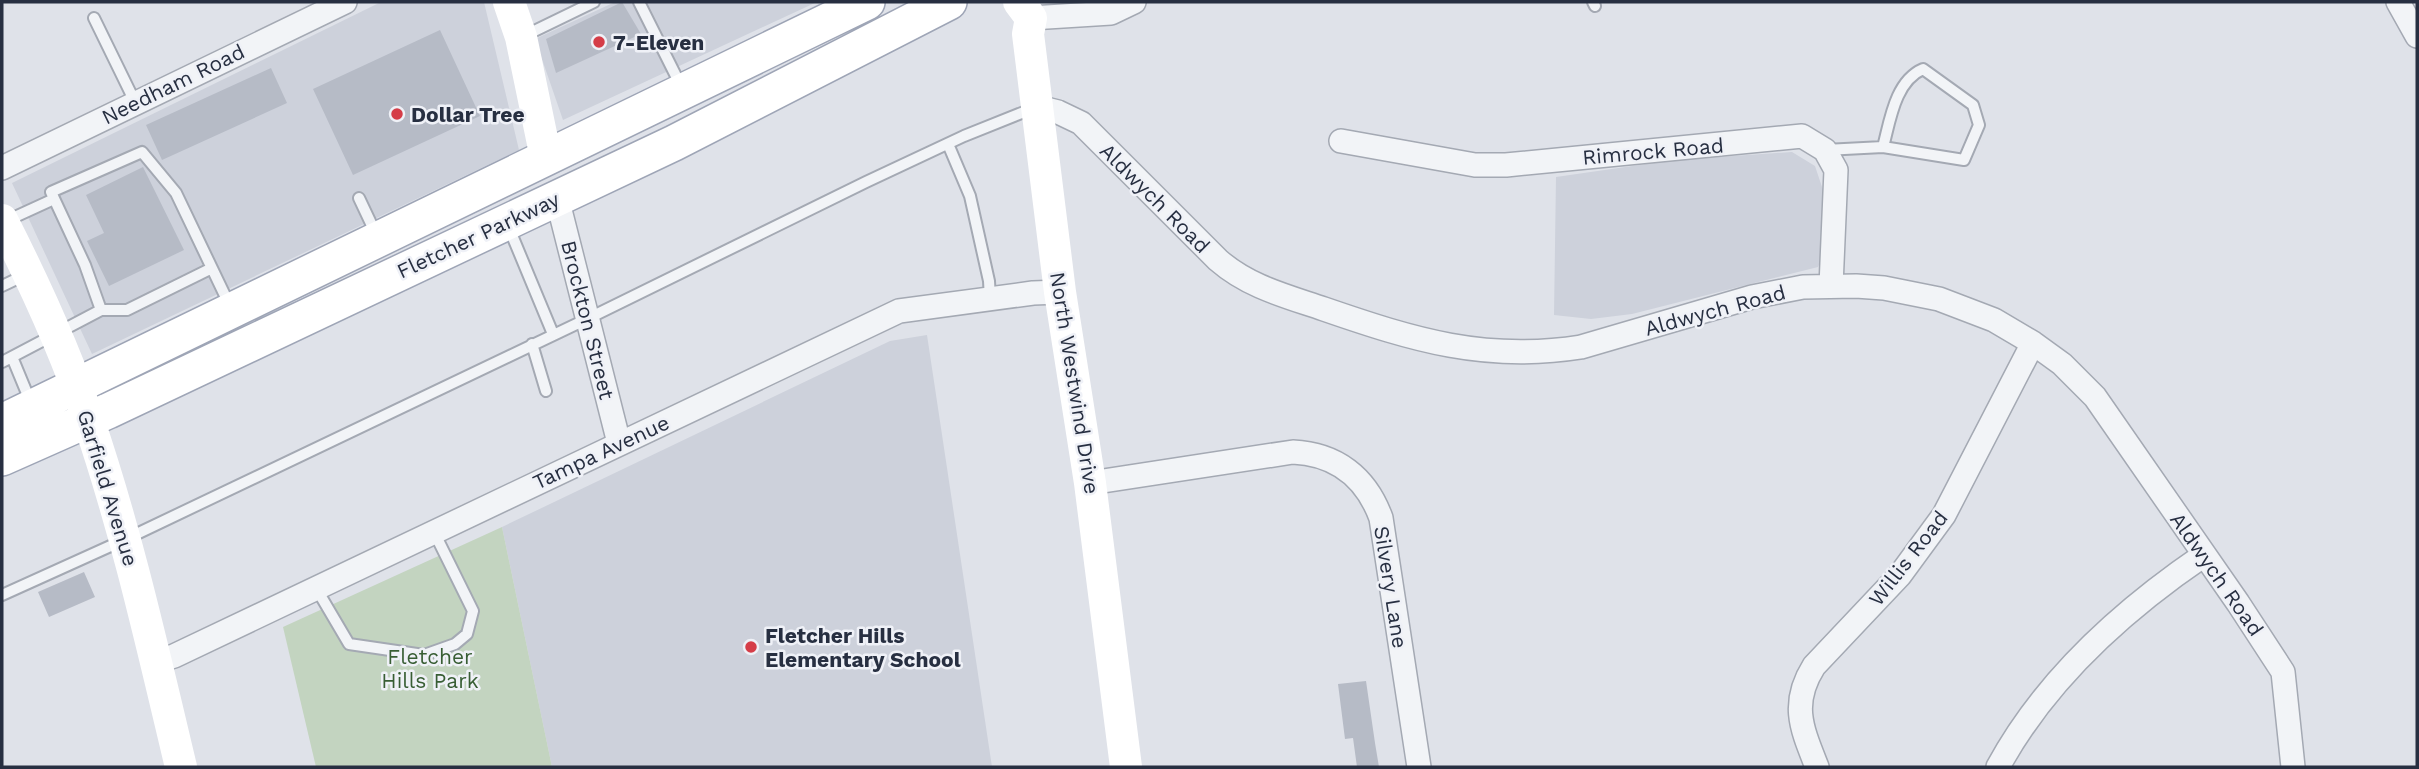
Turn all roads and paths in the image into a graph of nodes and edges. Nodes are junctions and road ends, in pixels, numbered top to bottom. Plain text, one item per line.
1 (345, 2) edge
2 (509, 2) edge
3 (594, 2) edge
4 (639, 2) edge
5 (867, 2) edge
6 (949, 2) edge
7 (1134, 2) edge
8 (2398, 2) edge
9 (1025, 10) edge
10 (94, 18) dead end
11 (2417, 36) edge
12 (521, 37) junction
13 (684, 91) junction
14 (135, 102) junction
15 (1038, 107) junction
16 (605, 129) junction
17 (1341, 141) dead end
18 (948, 144) junction
19 (1883, 147) junction
20 (1825, 150) junction
21 (546, 158) junction
22 (2, 168) edge
23 (359, 198) dead end
24 (556, 198) junction
25 (54, 199) junction
26 (2, 221) edge
27 (507, 222) junction
28 (379, 240) junction
29 (210, 269) junction
30 (15, 280) edge
31 (1831, 286) junction
32 (1060, 292) junction
33 (990, 300) junction
34 (101, 310) junction
35 (232, 312) junction
36 (587, 319) junction
37 (553, 334) junction
38 (54, 335) junction
39 (2033, 343) junction
40 (532, 344) junction
41 (7, 359) edge
42 (77, 387) junction
43 (546, 391) dead end
44 (33, 408) junction
45 (89, 420) junction
46 (2, 422) edge
47 (619, 443) junction
48 (2, 458) edge
49 (1090, 483) junction
50 (434, 531) junction
51 (126, 539) junction
52 (2204, 555) junction
53 (316, 588) junction
54 (2, 595) edge
55 (156, 662) junction
56 (181, 767) edge
57 (1126, 767) edge
58 (1419, 767) edge
59 (1817, 767) edge
60 (1998, 767) edge
61 (2293, 767) edge

1 - 14 street, Needham Road
2 - 12 street
3 - 12 lane
4 - 13 lane
5 - 13 main road, Fletcher Parkway
6 - 24 main road, Fletcher Parkway
7 - 9 street
8 - 11 street
9 - 15 street, North Westwind Drive
10 - 14 lane
12 - 21 street
13 - 16 main road, Fletcher Parkway
14 - 22 street, Needham Road
15 - 18 lane
15 - 31 street, Aldwych Road
15 - 32 street, North Westwind Drive
16 - 21 main road, Fletcher Parkway
16 - 24 main road
17 - 20 street, Rimrock Road
18 - 33 lane
18 - 36 lane
19 - 19 lane
19 - 20 lane
20 - 31 street
21 - 27 main road
21 - 28 main road, Fletcher Parkway
23 - 28 lane
24 - 27 main road, Fletcher Parkway
24 - 36 street, Brockton Street
25 - 26 lane
25 - 29 lane
25 - 34 lane
26 - 30 street, Garfield Avenue
27 - 37 lane
27 - 45 main road, Fletcher Parkway
28 - 35 main road, Fletcher Parkway
29 - 34 lane
29 - 35 lane
30 - 38 street, Garfield Avenue
31 - 39 street, Aldwych Road
32 - 33 street, Tampa Avenue
32 - 49 street, North Westwind Drive
33 - 47 street, Tampa Avenue
34 - 38 lane
35 - 42 main road, Fletcher Parkway
36 - 37 lane
36 - 47 street, Brockton Street
37 - 40 lane
38 - 41 lane
38 - 42 street, Garfield Avenue
39 - 52 street, Aldwych Road
39 - 59 street, Willis Road
40 - 43 lane
40 - 51 lane
41 - 44 lane
42 - 44 main road, Fletcher Parkway
42 - 45 street, Garfield Avenue
44 - 46 main road, Fletcher Parkway
45 - 48 main road, Fletcher Parkway
45 - 51 street, Garfield Avenue
47 - 50 street, Tampa Avenue
49 - 57 street, North Westwind Drive
49 - 58 street, Silvery Lane
50 - 53 street, Tampa Avenue
50 - 53 lane
51 - 54 lane
51 - 55 street, Garfield Avenue
52 - 60 street
52 - 61 street, Aldwych Road
53 - 55 street, Tampa Avenue
55 - 56 street, Garfield Avenue

